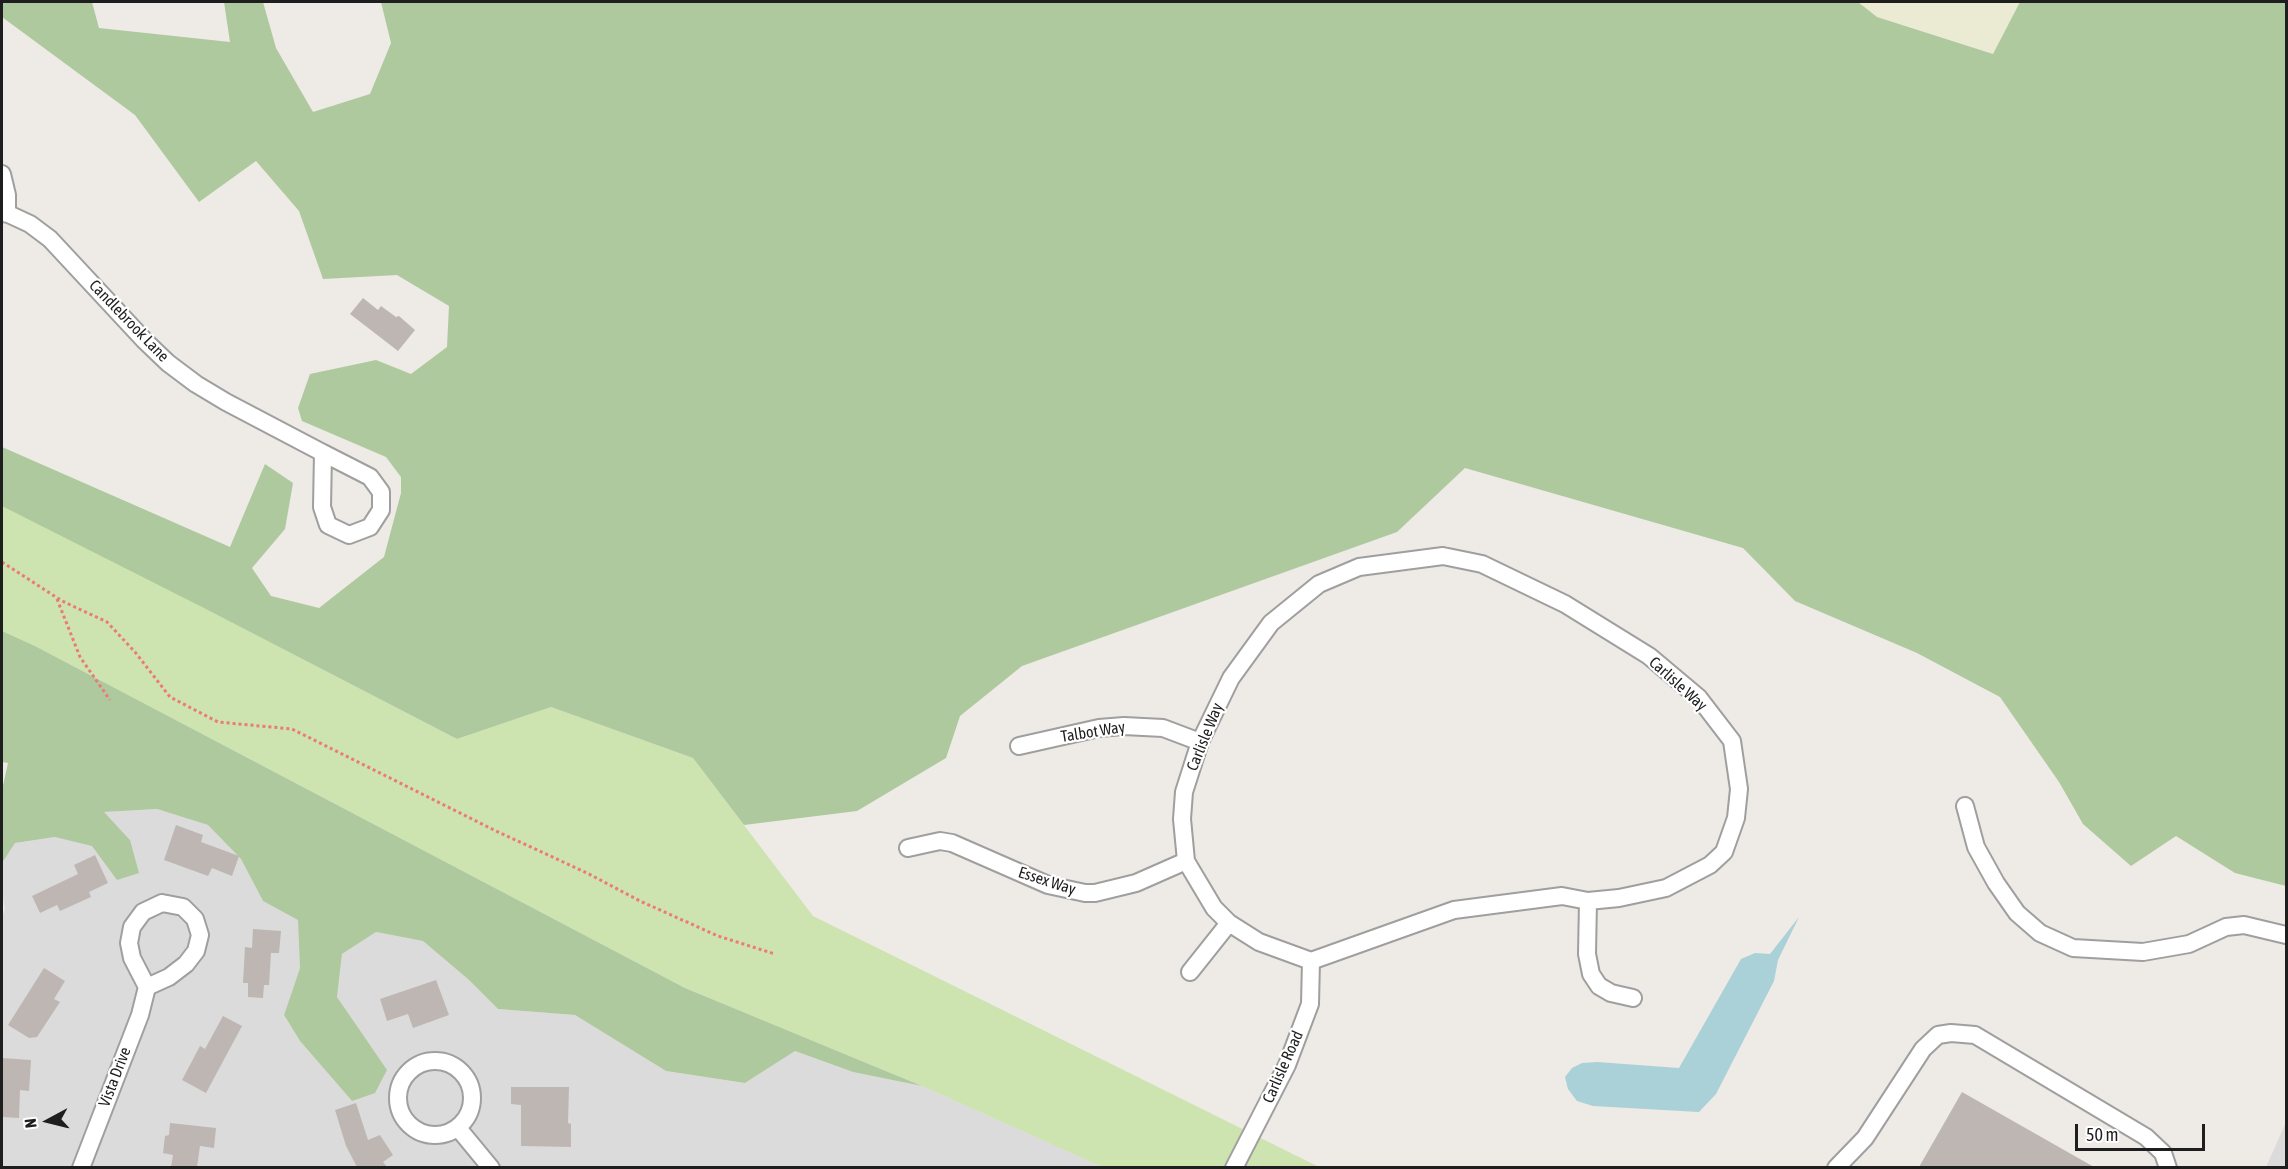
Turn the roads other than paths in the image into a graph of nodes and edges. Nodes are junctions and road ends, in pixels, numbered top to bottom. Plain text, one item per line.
1 (2, 174) edge
2 (4, 212) edge
3 (323, 453) junction
4 (1200, 742) junction
5 (1019, 746) dead end
6 (1965, 806) dead end
7 (908, 848) dead end
8 (1186, 861) junction
9 (1588, 901) junction
10 (1229, 923) junction
11 (2286, 935) edge
12 (1311, 961) junction
13 (1190, 972) dead end
14 (147, 987) junction
15 (1633, 998) dead end
16 (458, 1128) junction
17 (81, 1167) edge
18 (491, 1167) edge
19 (1234, 1167) edge
20 (1836, 1167) edge
21 (2168, 1167) edge

1 - 2 street, Candlebrook Lane
2 - 3 street, Candlebrook Lane
3 - 3 street, Candlebrook Lane
4 - 5 street, Talbot Way
4 - 8 street, Carlisle Way
4 - 9 street, Carlisle Way
6 - 11 street
7 - 8 street, Essex Way
8 - 10 street, Carlisle Way
9 - 12 street, Carlisle Way
9 - 15 street
10 - 12 street, Carlisle Way
10 - 13 street
12 - 19 street, Carlisle Road
14 - 14 street
14 - 17 street, Vista Drive
16 - 16 street
16 - 18 street
20 - 21 street

